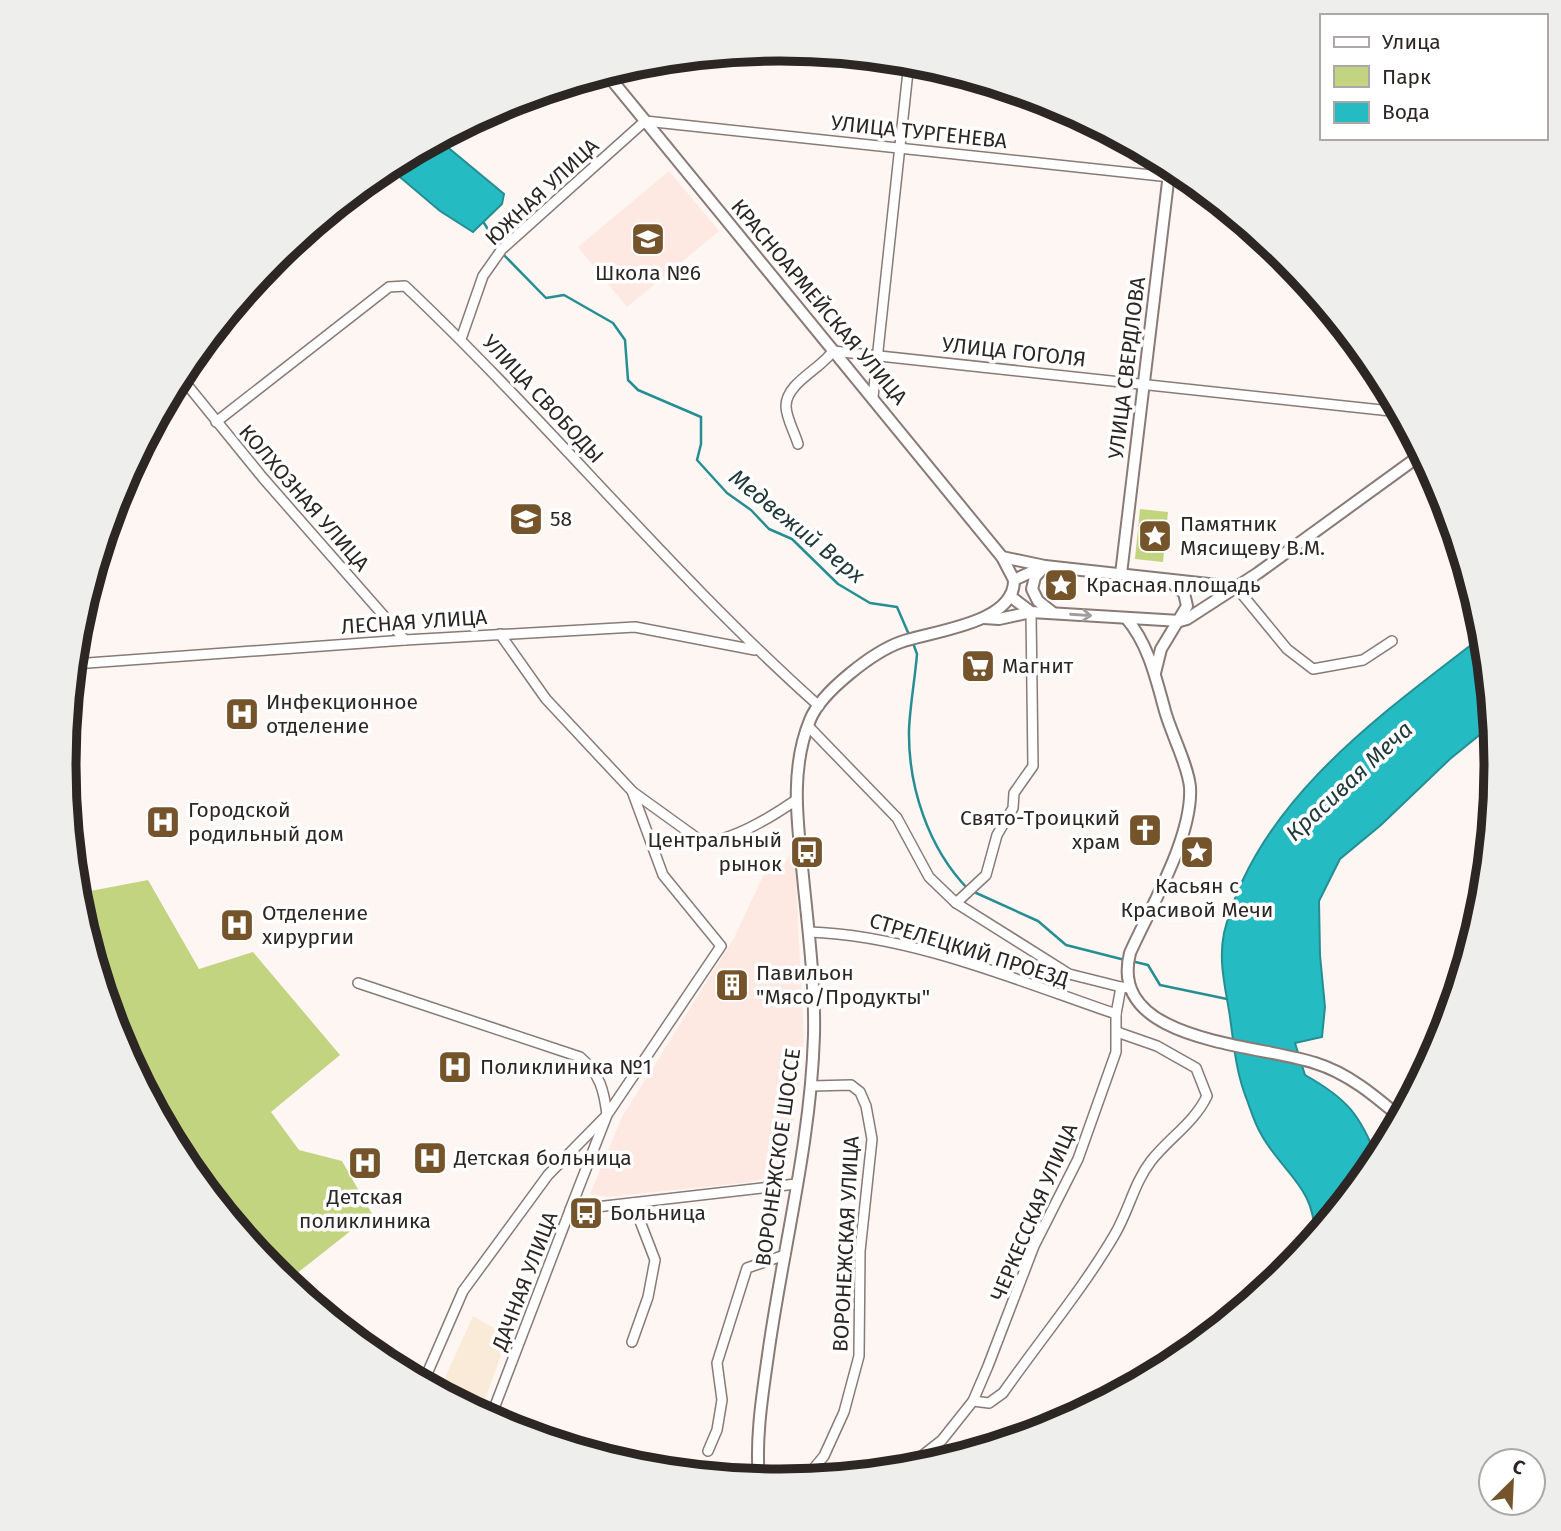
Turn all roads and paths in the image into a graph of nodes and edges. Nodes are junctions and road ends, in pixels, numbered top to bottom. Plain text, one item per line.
1 (908, 73) edge
2 (613, 82) edge
3 (645, 121) junction
4 (900, 148) junction
5 (1155, 170) edge
6 (1169, 178) edge
7 (461, 339) junction
8 (833, 351) junction
9 (876, 355) junction
10 (1146, 383) junction
11 (188, 386) edge
12 (873, 397) junction
13 (1388, 410) edge
14 (216, 422) junction
15 (798, 444) dead end
16 (1414, 459) edge
17 (1002, 557) junction
18 (1045, 566) junction
19 (1121, 574) junction
20 (1165, 579) junction
21 (1014, 580) junction
22 (1236, 587) junction
23 (1010, 596) junction
24 (1031, 612) junction
25 (1053, 613) junction
26 (1126, 618) junction
27 (983, 619) junction
28 (1180, 621) junction
29 (500, 634) junction
30 (405, 640) junction
31 (1392, 641) dead end
32 (755, 650) junction
33 (84, 663) edge
34 (1155, 673) junction
35 (819, 706) junction
36 (807, 726) junction
37 (632, 791) junction
38 (796, 800) junction
39 (956, 903) junction
40 (809, 932) junction
41 (358, 983) dead end
42 (1125, 988) junction
43 (1116, 1014) junction
44 (1117, 1032) junction
45 (811, 1086) junction
46 (1393, 1112) edge
47 (607, 1115) junction
48 (796, 1184) junction
49 (633, 1203) junction
50 (570, 1210) junction
51 (785, 1255) junction
52 (632, 1342) dead end
53 (427, 1374) edge
54 (973, 1401) junction
55 (494, 1408) edge
56 (708, 1451) dead end
57 (923, 1455) edge
58 (760, 1469) edge
59 (814, 1469) edge

1 - 4 street
2 - 3 main road, КРАСНОАРМЕЙСКАЯ УЛИЦА
3 - 4 street, УЛИЦА ТУРГЕНЕВА
3 - 7 street, ЮЖНАЯ УЛИЦА
3 - 8 main road, КРАСНОАРМЕЙСКАЯ УЛИЦА
4 - 5 street, УЛИЦА ТУРГЕНЕВА
4 - 9 street
6 - 10 main road, УЛИЦА СВЕРДЛОВА
7 - 14 street, УЛИЦА СВОБОДЫ
7 - 32 street, УЛИЦА СВОБОДЫ
8 - 9 street, УЛИЦА ГОГОЛЯ
8 - 12 main road, КРАСНОАРМЕЙСКАЯ УЛИЦА
8 - 15 street
9 - 10 street, УЛИЦА ГОГОЛЯ
9 - 12 street
10 - 13 street, УЛИЦА ГОГОЛЯ
10 - 19 main road, УЛИЦА СВЕРДЛОВА
11 - 14 street, КОЛХОЗНАЯ УЛИЦА
12 - 17 main road, КРАСНОАРМЕЙСКАЯ УЛИЦА
14 - 30 street, КОЛХОЗНАЯ УЛИЦА
16 - 22 main road
17 - 18 main road
17 - 21 main road
18 - 19 main road
18 - 21 main road
18 - 25 main road
19 - 20 main road
20 - 22 main road
20 - 28 main road
21 - 23 main road
22 - 28 main road
22 - 31 street
23 - 24 main road
23 - 27 main road
24 - 25 main road
24 - 27 main road
24 - 39 street
25 -> 26 main road
26 - 28 main road
26 - 34 main road
27 - 35 main road, ВОРОНЕЖСКОЕ ШОССЕ
28 - 34 main road
29 - 30 street, ЛЕСНАЯ УЛИЦА
29 - 32 street, ЛЕСНАЯ УЛИЦА
29 - 37 street
30 - 33 street, ЛЕСНАЯ УЛИЦА
32 - 35 street, УЛИЦА СВОБОДЫ
34 - 42 main road
35 - 36 main road, ВОРОНЕЖСКОЕ ШОССЕ
36 - 38 main road, ВОРОНЕЖСКОЕ ШОССЕ
36 - 39 street
37 - 38 street
37 - 47 street
38 - 40 main road, ВОРОНЕЖСКОЕ ШОССЕ
39 - 42 street
40 - 43 street, СТРЕЛЕЦКИЙ ПРОЕЗД
40 - 45 main road, ВОРОНЕЖСКОЕ ШОССЕ
41 - 47 street
42 - 43 street, ЧЕРКЕССКАЯ УЛИЦА
42 - 46 main road
43 - 44 street, ЧЕРКЕССКАЯ УЛИЦА
44 - 54 street, ЧЕРКЕССКАЯ УЛИЦА
44 - 54 street
45 - 48 main road, ВОРОНЕЖСКОЕ ШОССЕ
45 - 59 street, ВОРОНЕЖСКАЯ УЛИЦА
47 - 50 street
47 - 53 street
48 - 49 street, ДАЧНАЯ УЛИЦА
48 - 51 main road, ВОРОНЕЖСКОЕ ШОССЕ
49 - 50 street, ДАЧНАЯ УЛИЦА
49 - 52 street
50 - 55 street, ДАЧНАЯ УЛИЦА
51 - 56 street
51 - 58 main road, ВОРОНЕЖСКОЕ ШОССЕ
54 - 57 street, ЧЕРКЕССКАЯ УЛИЦА

